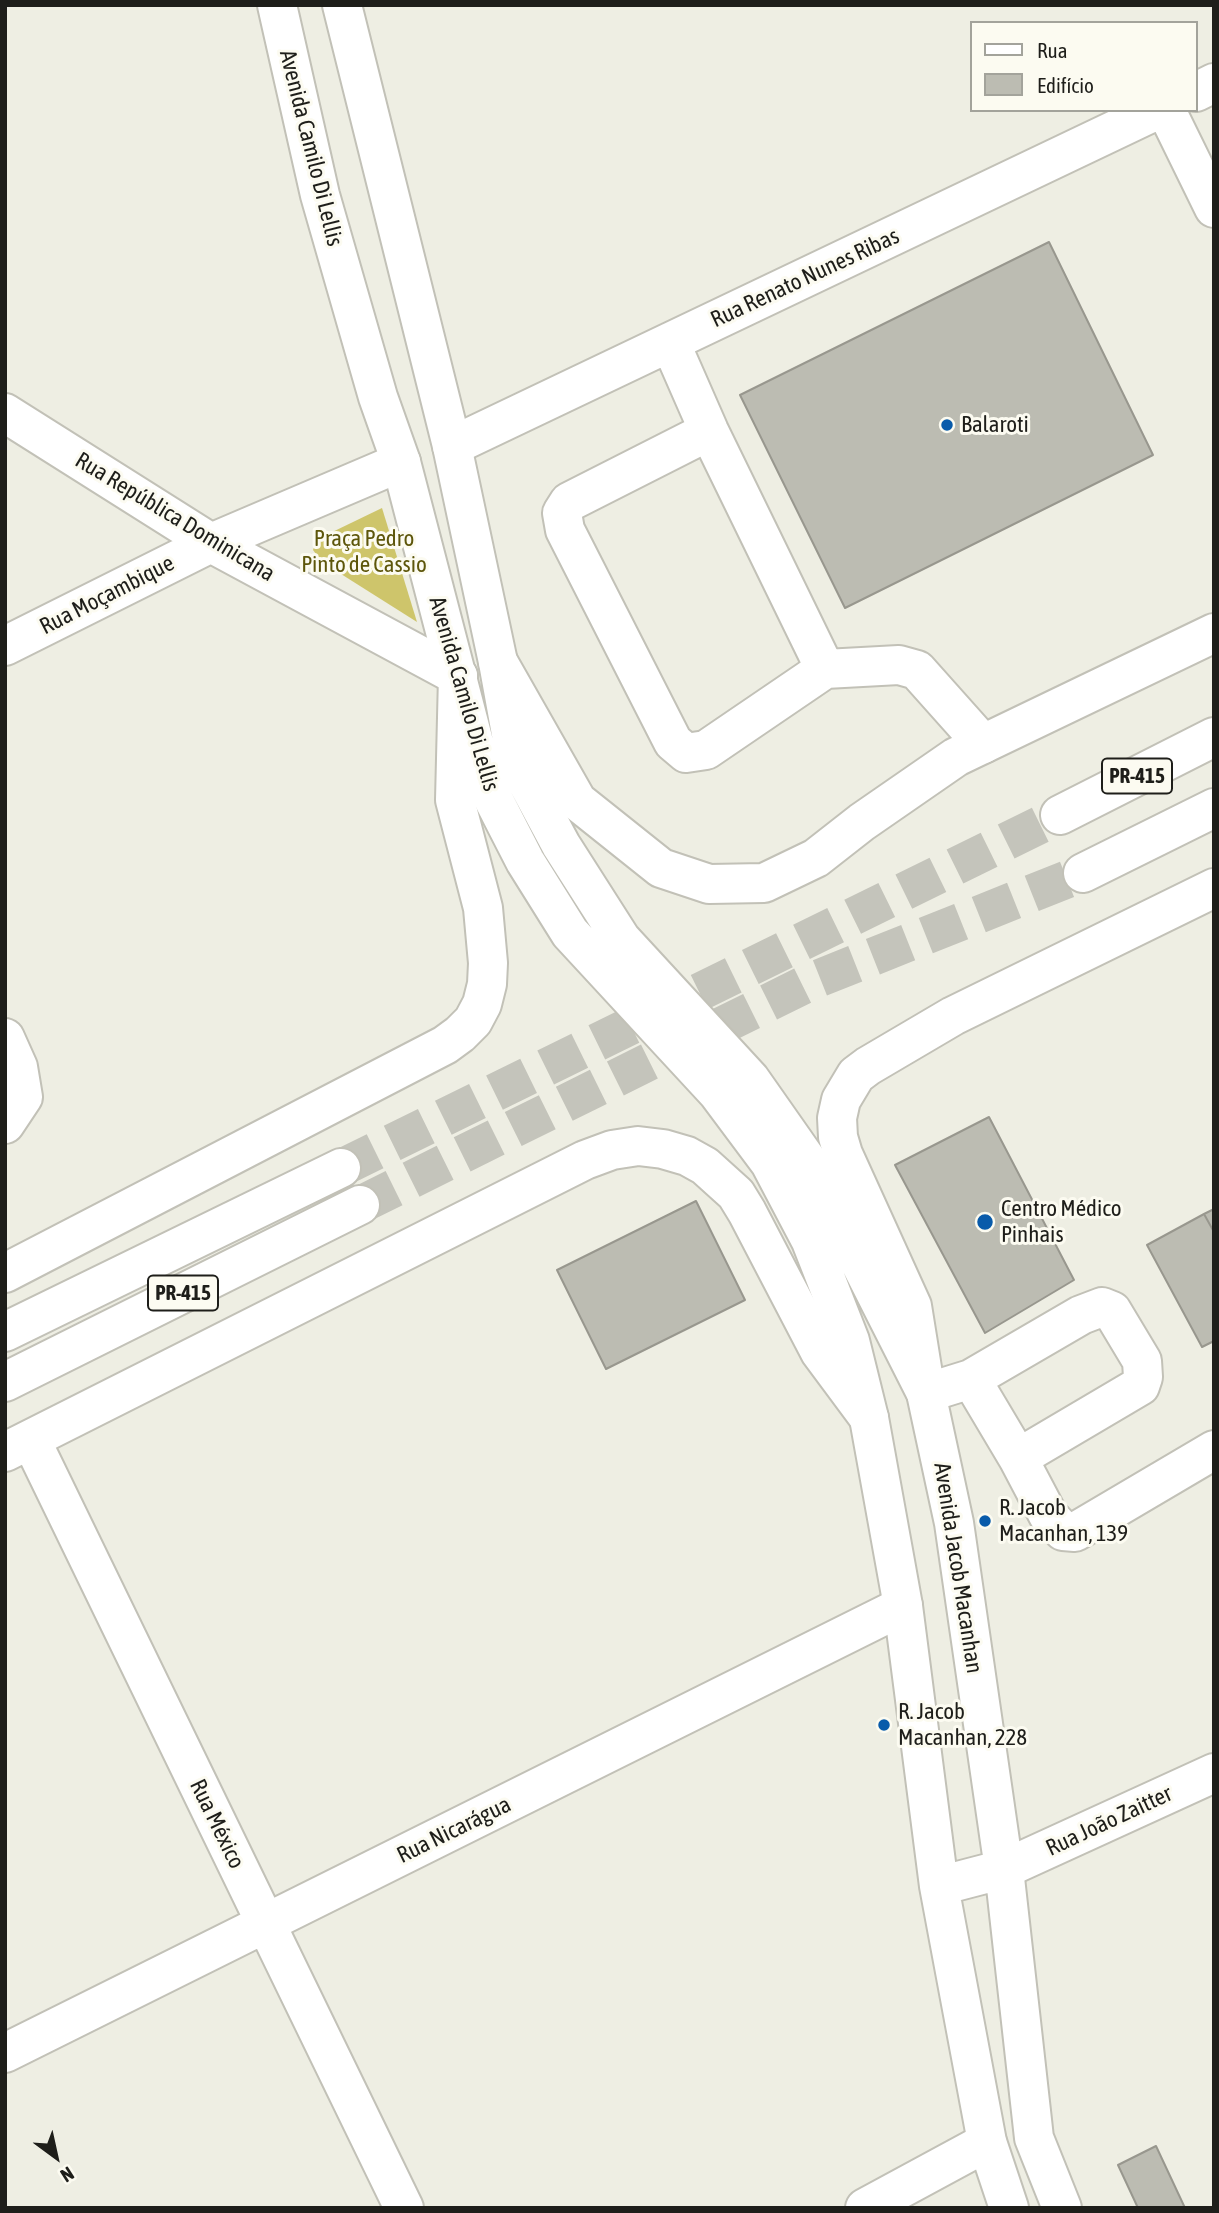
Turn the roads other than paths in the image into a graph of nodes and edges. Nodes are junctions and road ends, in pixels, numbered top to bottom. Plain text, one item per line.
1 (277, 5) edge
2 (342, 5) edge
3 (1214, 83) edge
4 (1198, 91) edge
5 (1153, 112) edge
6 (1167, 112) edge
7 (1214, 208) edge
8 (670, 342) junction
9 (5, 413) edge
10 (709, 431) junction
11 (452, 446) junction
12 (401, 462) junction
13 (211, 543) junction
14 (1214, 632) edge
15 (5, 646) edge
16 (498, 662) junction
17 (825, 669) junction
18 (458, 676) junction
19 (1214, 737) edge
20 (983, 744) junction
21 (1214, 808) edge
22 (1060, 815) tunnel mouth
23 (1083, 873) tunnel mouth
24 (1214, 888) edge
25 (689, 1037) junction
26 (5, 1038) edge
27 (5, 1124) edge
28 (341, 1168) tunnel mouth
29 (360, 1205) tunnel mouth
30 (5, 1273) edge
31 (5, 1332) edge
32 (971, 1379) junction
33 (5, 1382) edge
34 (926, 1393) junction
35 (869, 1418) junction
36 (18, 1446) edge
37 (1214, 1450) edge
38 (1018, 1458) junction
39 (903, 1606) junction
40 (1214, 1773) edge
41 (1004, 1869) junction
42 (939, 1886) junction
43 (265, 1924) junction
44 (5, 2053) edge
45 (986, 2142) junction
46 (404, 2208) edge
47 (865, 2208) edge
48 (1009, 2208) edge
49 (1062, 2208) edge

1 - 12 main road, Avenida Camilo Di Lellis
2 - 11 main road, Avenida Camilo Di Lellis
3 - 4 main road
5 - 8 main road, Rua Renato Nunes Ribas
6 - 7 main road
8 - 10 main road
8 - 11 main road, Rua Renato Nunes Ribas
9 - 13 main road, Rua República Dominicana
10 - 17 main road
10 - 17 main road
11 - 16 main road, Avenida Camilo Di Lellis
12 - 13 main road, Rua Moçambique
12 - 18 main road, Avenida Camilo Di Lellis
13 - 15 main road, Rua Moçambique
13 - 18 main road, Rua República Dominicana
14 - 20 main road
16 - 20 main road
16 - 25 main road, Avenida Camilo Di Lellis
17 - 20 main road
18 - 25 main road, Avenida Camilo Di Lellis
18 - 30 main road
19 - 22 main road, PR-415
21 - 23 main road, PR-415
24 - 34 main road
25 - 34 main road, Avenida Jacob Macanhan
25 - 35 main road
26 - 27 main road
28 - 31 main road, PR-415
29 - 33 main road, PR-415
32 - 34 main road
32 - 38 main road
32 - 38 main road
34 - 41 main road, Avenida Jacob Macanhan
35 - 36 main road
35 - 39 main road
36 - 43 main road, Rua México
37 - 38 main road
39 - 42 main road
39 - 43 main road, Rua Nicarágua
40 - 41 main road, Rua João Zaitter
41 - 42 main road, Rua João Zaitter
41 - 49 main road, Avenida Jacob Macanhan
42 - 45 main road
43 - 44 main road, Rua Nicarágua
43 - 46 main road, Rua México
45 - 47 main road
45 - 48 main road

